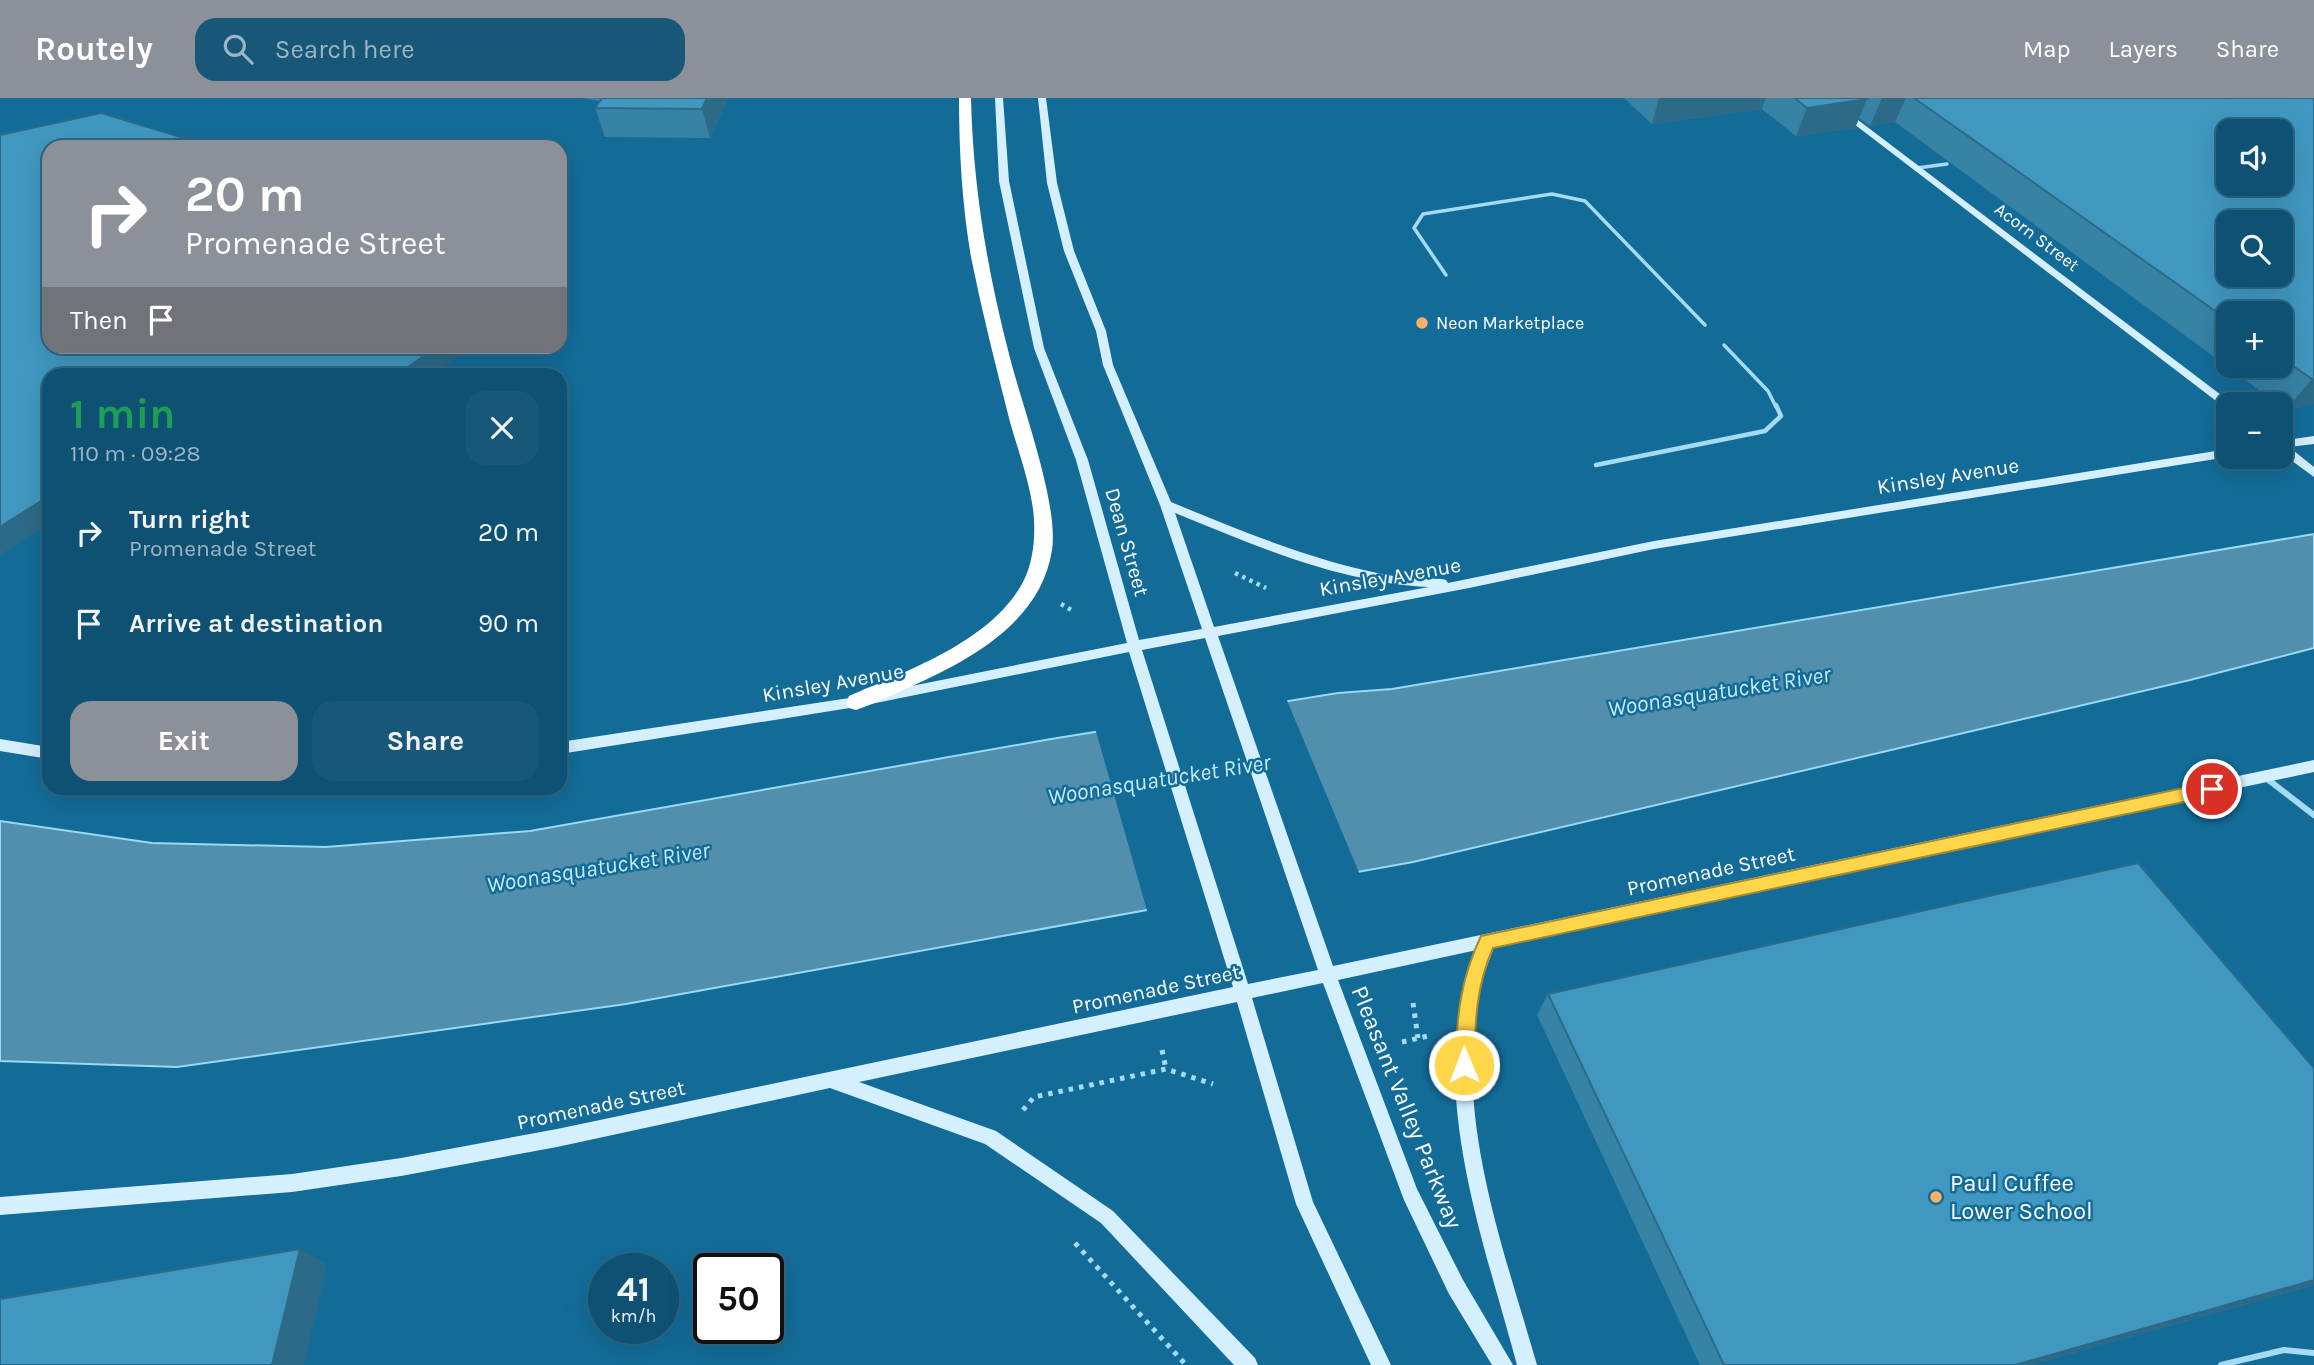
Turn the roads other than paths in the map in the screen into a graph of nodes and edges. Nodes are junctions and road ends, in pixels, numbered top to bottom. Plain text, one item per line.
1 (965, 98) edge
2 (999, 98) edge
3 (1042, 98) edge
4 (1824, 98) edge
5 (1947, 164) edge
6 (1917, 168) junction
7 (1446, 275) dead end
8 (1705, 326) dead end
9 (1724, 345) dead end
10 (2216, 396) edge
11 (2314, 440) edge
12 (2293, 444) edge
13 (2216, 455) edge
14 (2293, 456) edge
15 (1596, 465) dead end
16 (2314, 473) edge
17 (1166, 505) junction
18 (1469, 584) junction
19 (1209, 632) junction
20 (1134, 646) junction
21 (856, 702) junction
22 (0, 745) edge
23 (567, 747) edge
24 (42, 752) edge
25 (2314, 766) edge
26 (2266, 778) junction
27 (2314, 815) edge
28 (1488, 942) junction
29 (1328, 975) junction
30 (1243, 994) junction
31 (829, 1080) junction
32 (0, 1206) edge
33 (2314, 1353) edge
34 (1248, 1365) edge
35 (1381, 1365) edge
36 (1503, 1365) edge
37 (1527, 1365) edge
38 (2221, 1365) edge

1 - 21 highway
2 - 20 main road, Dean Street
3 - 17 main road
4 - 6 main road, Acorn Street
5 - 6 lane
6 - 10 main road, Acorn Street
7 - 8 lane
9 - 15 lane
11 - 12 main road
13 - 18 main road, Kinsley Avenue
14 - 16 main road
17 - 18 main road
17 - 19 main road
18 - 19 main road, Kinsley Avenue
19 - 20 main road, Kinsley Avenue
19 - 29 main road
20 - 21 main road, Kinsley Avenue
20 - 30 main road, Dean Street
21 - 23 main road, Kinsley Avenue
22 - 24 main road
25 - 26 main road, Promenade Street
26 - 27 street
26 - 28 main road, Promenade Street
28 - 29 main road, Promenade Street
28 - 37 main road
29 - 30 main road, Promenade Street
29 - 36 main road, Pleasant Valley Parkway
30 - 31 main road, Promenade Street
30 - 35 main road
31 - 32 main road, Promenade Street
31 - 34 main road
33 - 38 lane

